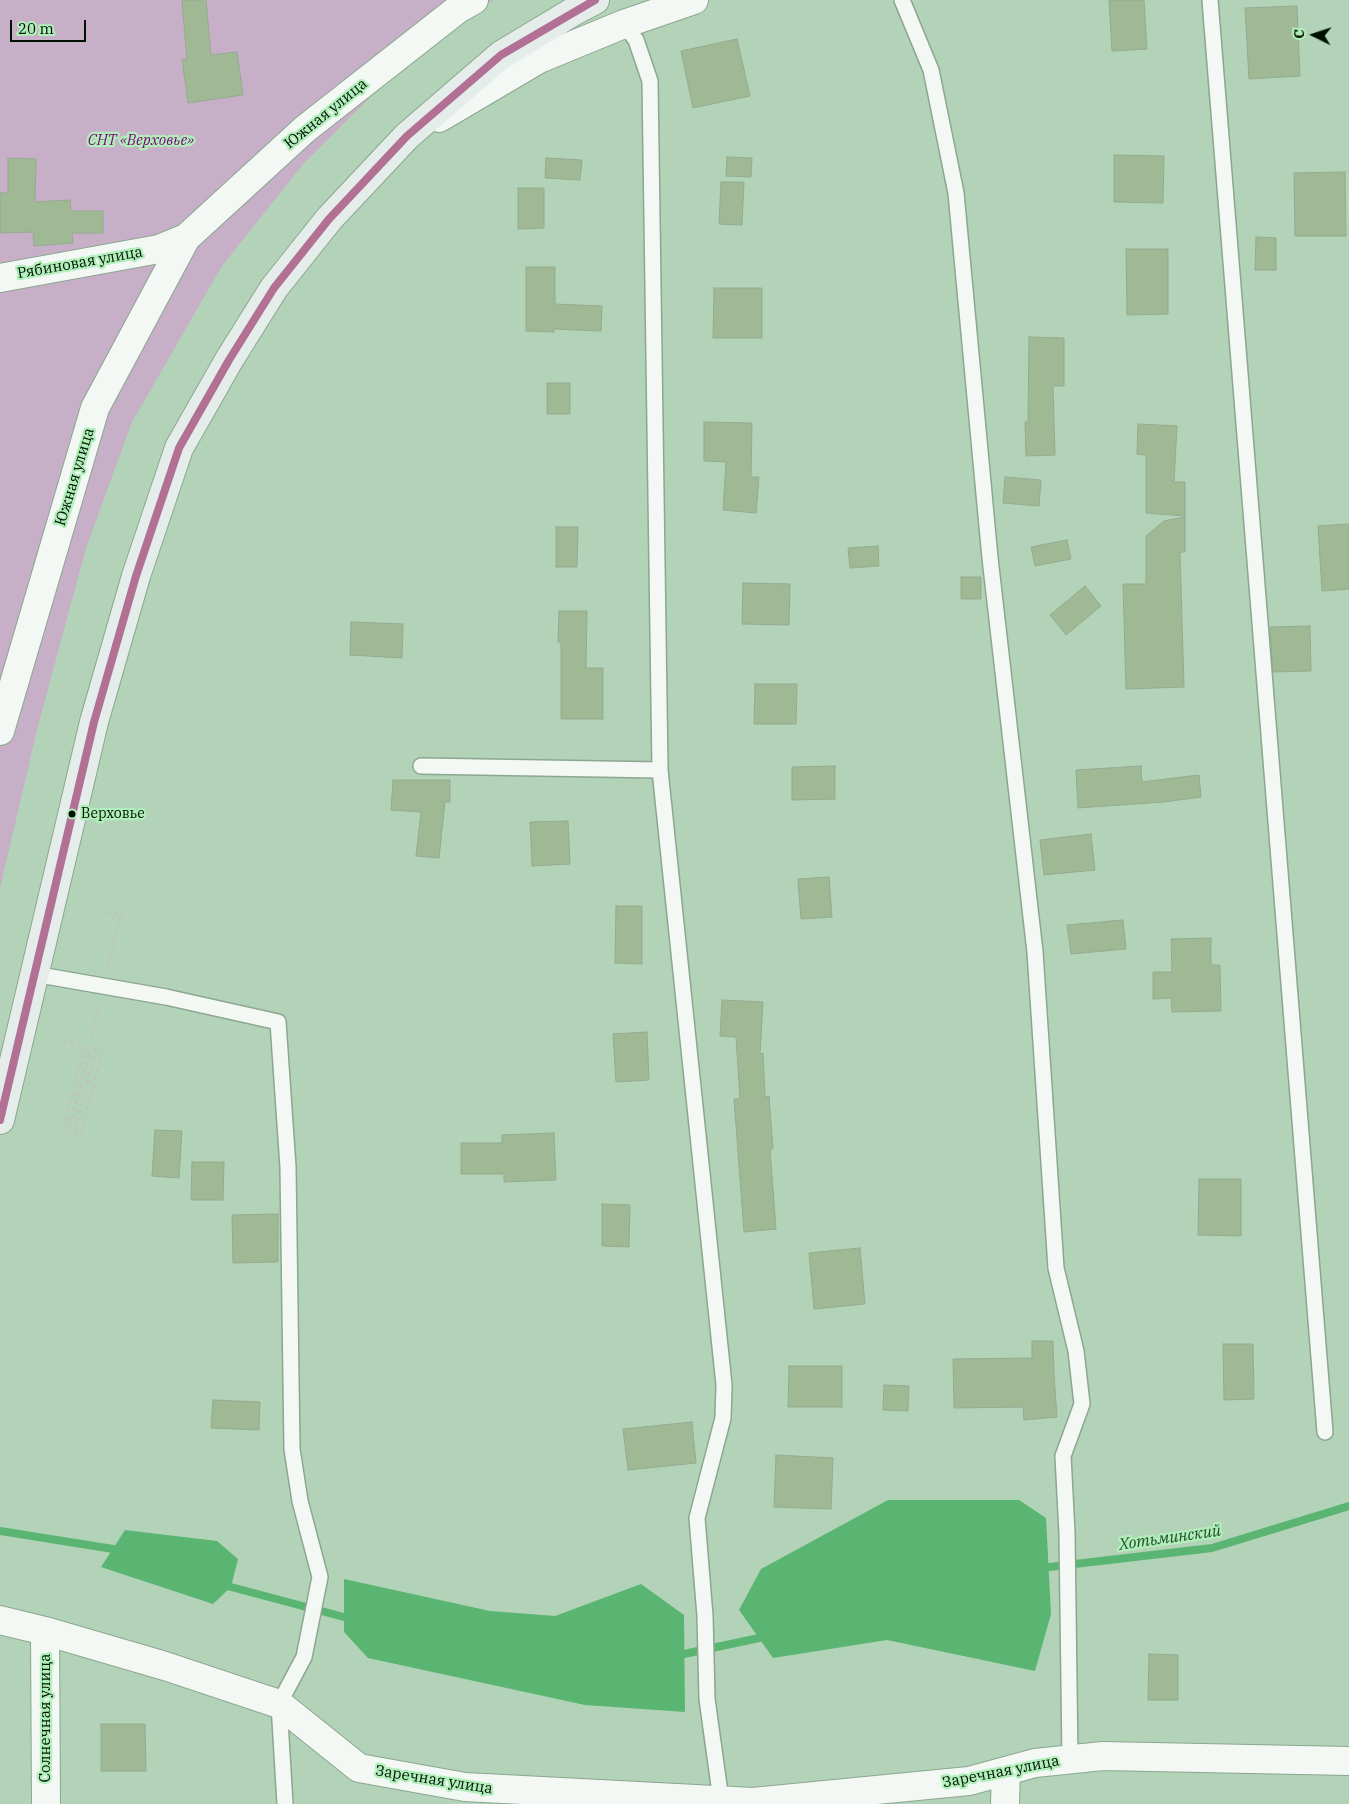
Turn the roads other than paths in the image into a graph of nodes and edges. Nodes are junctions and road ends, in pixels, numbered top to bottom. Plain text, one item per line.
1 (474, 0) edge
2 (694, 0) edge
3 (902, 0) edge
4 (1210, 0) edge
5 (581, 3) edge
6 (624, 24) junction
7 (407, 136) junction
8 (186, 238) junction
9 (159, 248) joint
10 (0, 278) edge
11 (7, 682) edge
12 (0, 731) edge
13 (421, 766) dead end
14 (660, 770) junction
15 (34, 974) junction
16 (0, 1120) edge
17 (1325, 1432) dead end
18 (0, 1620) edge
19 (45, 1631) junction
20 (279, 1704) junction
21 (1070, 1760) junction
22 (1349, 1761) edge
23 (1006, 1772) junction
24 (508, 1797) edge
25 (721, 1800) junction
26 (753, 1803) edge
27 (46, 1804) edge
28 (285, 1804) edge
29 (1005, 1804) edge

1 - 8 street, Южная улица
2 - 6 street
3 - 21 lane
4 - 17 lane
5 - 7 main road
6 - 7 street
6 - 14 lane
7 - 15 main road
8 - 9 street, Южная улица
8 - 11 street, Южная улица
9 - 10 street, Рябиновая улица
11 - 12 street, Южная улица
13 - 14 lane
14 - 25 lane
15 - 16 main road
15 - 20 lane
18 - 19 street, Заречная улица
19 - 20 street, Заречная улица
19 - 27 street, Солнечная улица
20 - 24 street, Заречная улица
20 - 28 lane
21 - 22 street, Заречная улица
21 - 23 street, Заречная улица
23 - 26 street, Заречная улица
23 - 29 street
24 - 25 street, Заречная улица
25 - 26 street, Заречная улица

